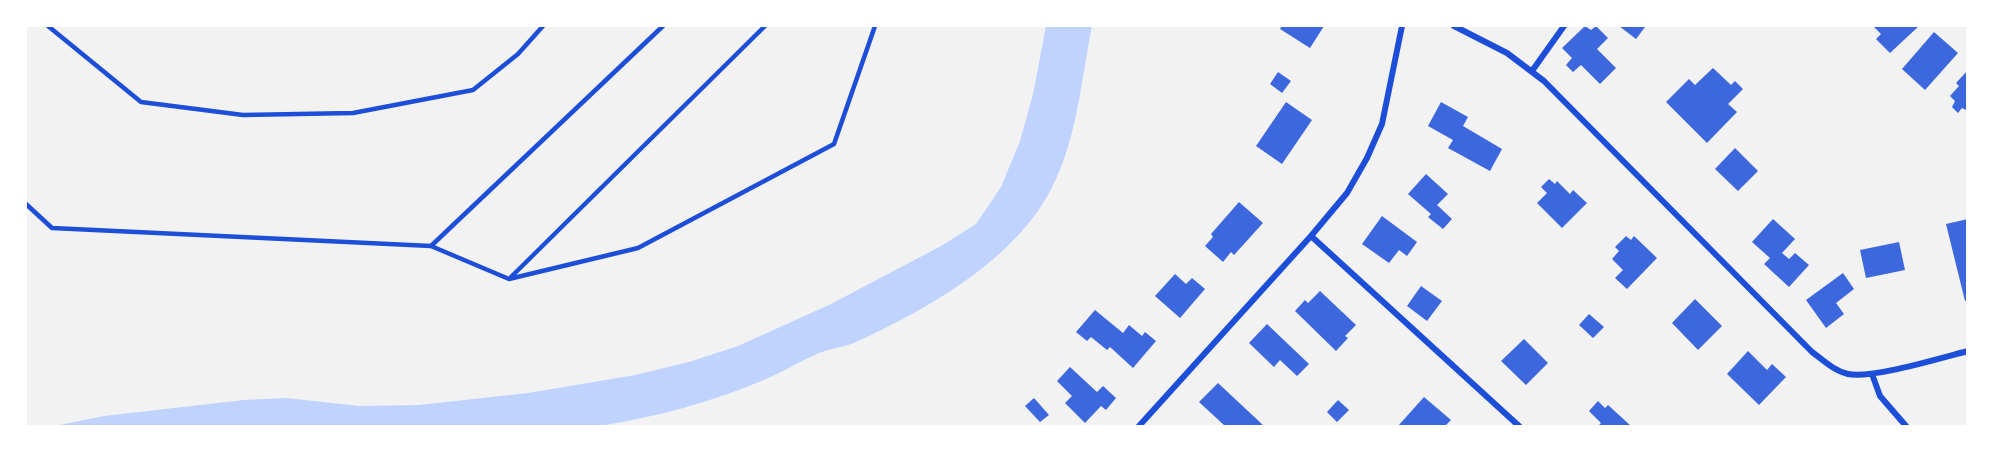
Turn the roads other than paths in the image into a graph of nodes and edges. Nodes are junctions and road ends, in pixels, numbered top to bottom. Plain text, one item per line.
1 (48, 26) edge
2 (543, 26) edge
3 (663, 26) edge
4 (765, 26) edge
5 (875, 26) edge
6 (1402, 26) edge
7 (1454, 26) edge
8 (1564, 26) edge
9 (1532, 71) junction
10 (26, 204) edge
11 (1311, 236) junction
12 (431, 246) junction
13 (509, 279) junction
14 (1968, 351) edge
15 (1872, 374) junction
16 (1139, 426) edge
17 (1519, 426) edge
18 (1906, 426) edge

1 - 2 lane
3 - 12 lane
4 - 13 lane
5 - 13 lane
6 - 11 street
7 - 9 street
8 - 9 street
9 - 15 street
10 - 12 lane
11 - 16 street
11 - 17 street
12 - 13 lane
14 - 15 street
15 - 18 street

